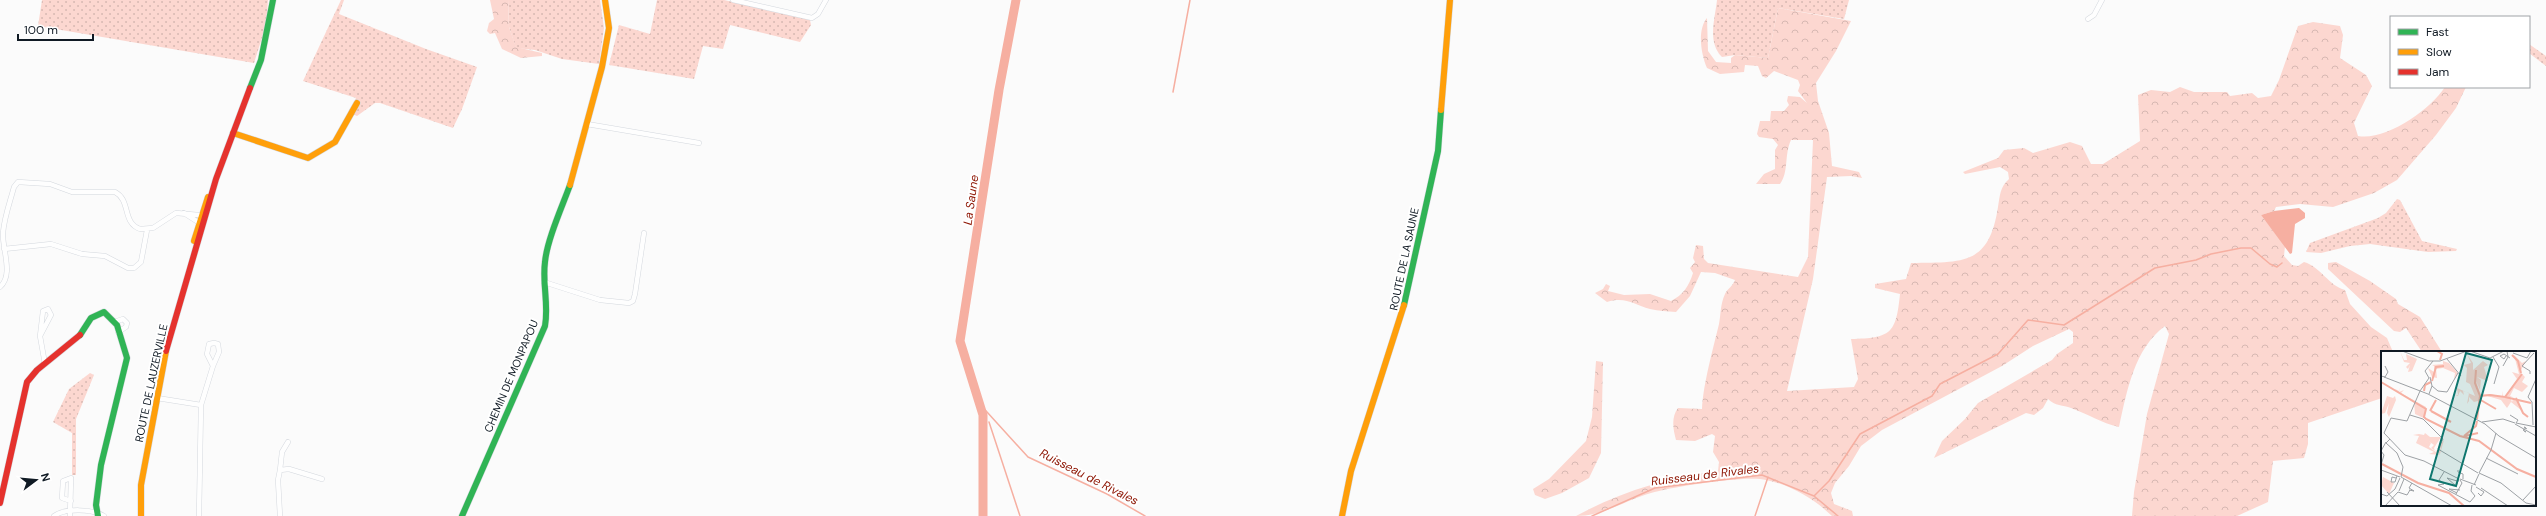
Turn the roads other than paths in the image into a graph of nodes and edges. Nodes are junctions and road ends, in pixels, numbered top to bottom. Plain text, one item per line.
1 (273, 0) edge
2 (605, 0) edge
3 (733, 0) edge
4 (826, 0) edge
5 (1450, 0) edge
6 (2102, 0) edge
7 (2088, 19) dead end
8 (356, 103) dead end
9 (587, 124) junction
10 (233, 133) junction
11 (699, 143) dead end
12 (201, 219) junction
13 (147, 230) junction
14 (644, 233) dead end
15 (4, 249) junction
16 (544, 282) junction
17 (0, 287) edge
18 (114, 322) junction
19 (118, 332) junction
20 (40, 336) junction
21 (45, 364) junction
22 (213, 366) junction
23 (157, 398) junction
24 (200, 405) junction
25 (288, 442) dead end
26 (280, 470) junction
27 (322, 479) dead end
28 (71, 501) junction
29 (0, 503) edge
30 (70, 514) edge
31 (97, 514) edge
32 (141, 514) edge
33 (54, 516) edge
34 (104, 516) edge
35 (199, 516) edge
36 (280, 516) edge
37 (462, 516) edge
38 (1342, 516) edge

1 - 10 street, ROUTE DE LAUZERVILLE
2 - 9 street, CHEMIN DE MONPAPOU
3 - 4 street
5 - 38 street, ROUTE DE LA SAUNE
6 - 7 street
8 - 10 street
9 - 11 street
9 - 16 street, CHEMIN DE MONPAPOU
10 - 12 street, ROUTE DE LAUZERVILLE
12 - 13 street
12 - 23 street, ROUTE DE LAUZERVILLE
13 - 15 street
13 - 15 street
14 - 16 street
15 - 17 street
16 - 37 street, CHEMIN DE MONPAPOU
18 - 19 street
18 - 19 street
18 - 21 street
19 - 31 street
20 - 20 street
20 - 21 street
21 - 29 street
22 - 22 street
22 - 24 street
23 - 24 street
23 - 32 street, ROUTE DE LAUZERVILLE
24 - 35 street
25 - 26 street
26 - 27 street
26 - 36 street
28 - 28 street
28 - 30 street
30 - 31 street
30 - 33 street
31 - 34 street

